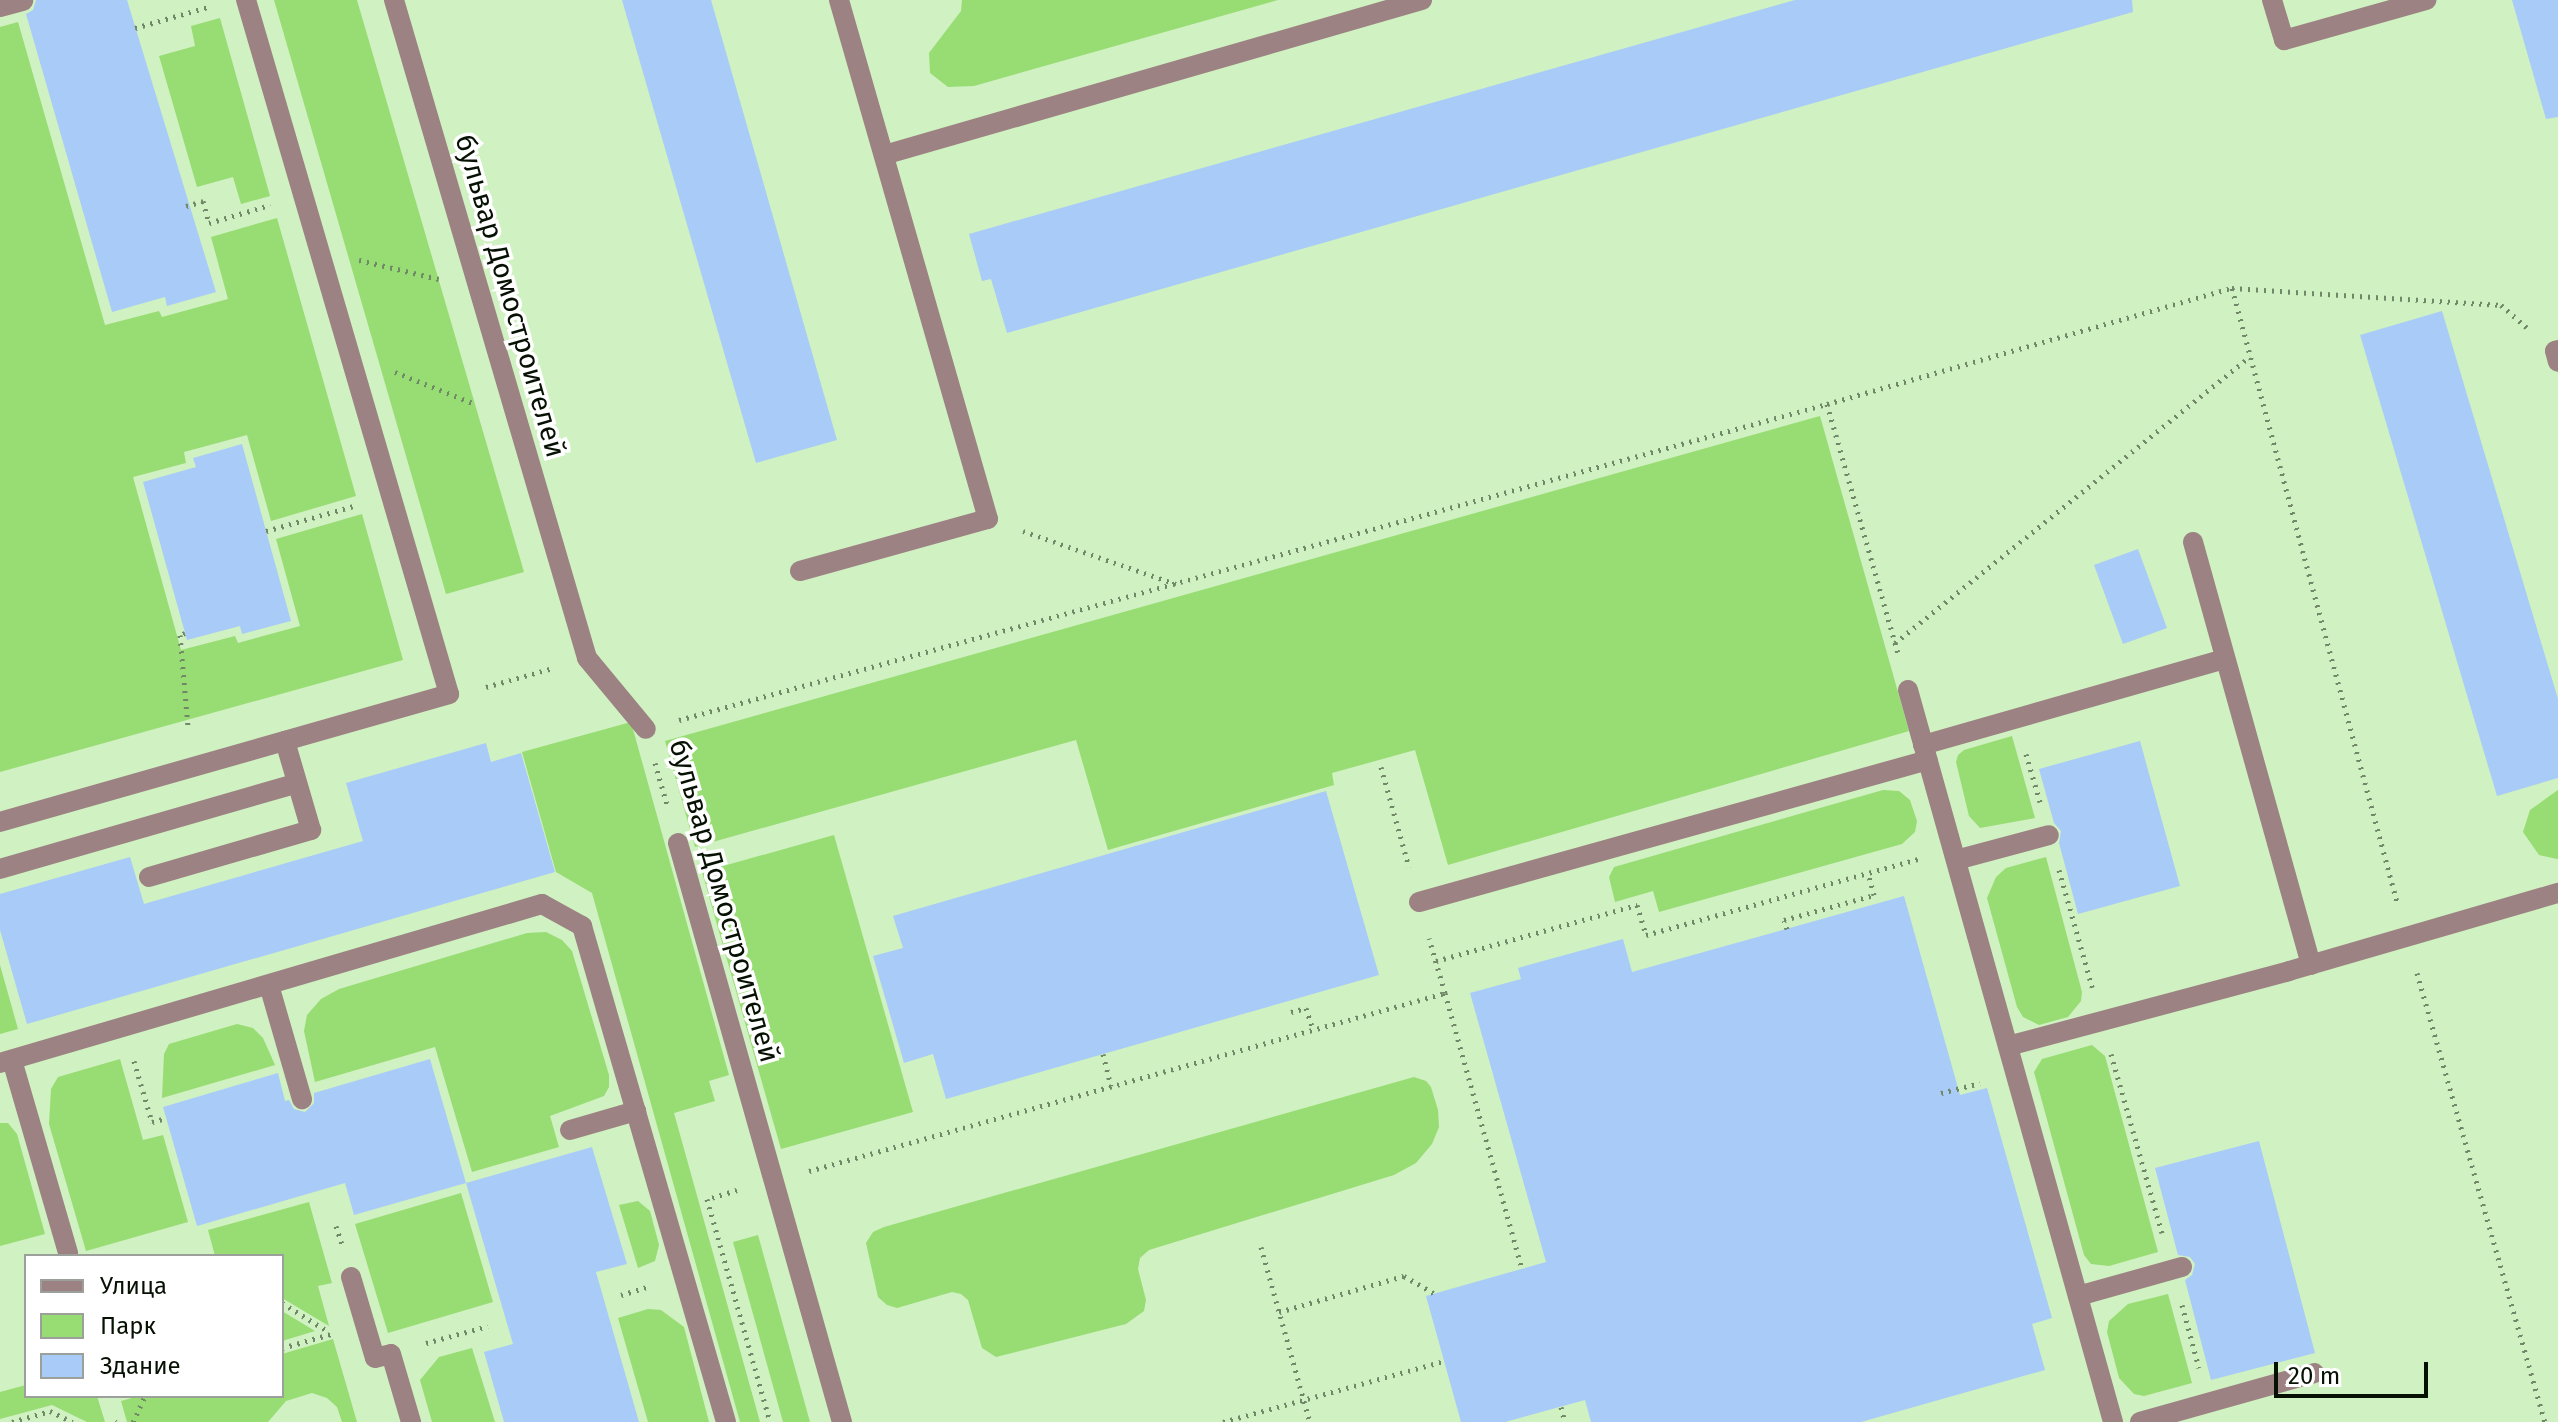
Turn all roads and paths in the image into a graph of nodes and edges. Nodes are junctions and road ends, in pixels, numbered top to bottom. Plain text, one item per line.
1 (246, 0) edge
2 (394, 0) edge
3 (839, 0) edge
4 (1422, 0) edge
5 (2272, 0) edge
6 (2426, 0) edge
7 (23, 1) edge
8 (219, 4) dead end
9 (0, 7) edge
10 (135, 28) dead end
11 (884, 155) junction
12 (303, 196) junction
13 (186, 206) dead end
14 (319, 250) junction
15 (2232, 288) junction
16 (478, 289) junction
17 (350, 354) junction
18 (2557, 354) edge
19 (2250, 357) junction
20 (1827, 404) junction
21 (517, 421) junction
22 (391, 496) junction
23 (988, 519) junction
24 (266, 531) dead end
25 (2193, 542) dead end
26 (800, 571) dead end
27 (1176, 584) junction
28 (185, 633) dead end
29 (1895, 643) junction
30 (587, 658) junction
31 (2225, 659) junction
32 (1908, 690) joint
33 (449, 694) junction
34 (188, 727) dead end
35 (646, 729) junction
36 (285, 741) junction
37 (1926, 752) junction
38 (1381, 767) dead end
39 (297, 783) junction
40 (0, 822) edge
41 (2049, 835) dead end
42 (678, 843) joint
43 (1954, 855) junction
44 (0, 869) edge
45 (1868, 873) junction
46 (149, 877) dead end
47 (2558, 893) edge
48 (1419, 902) junction
49 (1840, 904) junction
50 (1842, 913) dead end
51 (1787, 929) dead end
52 (2407, 937) junction
53 (1436, 961) junction
54 (2311, 965) junction
55 (269, 985) junction
56 (1445, 993) junction
57 (1291, 1012) dead end
58 (124, 1028) junction
59 (1313, 1030) junction
60 (2008, 1046) junction
61 (1103, 1054) dead end
62 (6, 1061) edge
63 (1973, 1084) dead end
64 (1111, 1086) junction
65 (1941, 1093) dead end
66 (302, 1099) dead end
67 (636, 1111) junction
68 (166, 1118) dead end
69 (570, 1130) dead end
70 (804, 1172) dead end
71 (774, 1180) junction
72 (1261, 1247) dead end
73 (68, 1253) dead end
74 (2182, 1267) dead end
75 (1522, 1269) dead end
76 (351, 1277) dead end
77 (1434, 1293) dead end
78 (2078, 1296) junction
79 (284, 1304) edge
80 (1279, 1312) junction
81 (365, 1324) junction
82 (488, 1326) dead end
83 (332, 1333) junction
84 (458, 1334) dead end
85 (284, 1347) edge
86 (1444, 1361) dead end
87 (2314, 1373) dead end
88 (144, 1398) edge
89 (1304, 1400) junction
90 (1561, 1407) dead end
91 (12, 1422) edge
92 (73, 1422) edge
93 (133, 1422) edge
94 (411, 1422) edge
95 (726, 1422) edge
96 (770, 1422) edge
97 (842, 1422) edge
98 (1223, 1422) edge
99 (1310, 1422) edge
100 (1565, 1422) edge
101 (2113, 1422) edge
102 (2140, 1422) edge
103 (2545, 1422) edge

1 - 12 street
2 - 16 street, бульвар Домостроителей
3 - 11 street
4 - 11 street
5 - 6 street
7 - 9 street
8 - 10 path
11 - 23 street
12 - 13 path
12 - 14 street
14 - 16 path
14 - 17 street
15 - 18 path
15 - 19 path
15 - 20 path
16 - 21 street, бульвар Домостроителей
17 - 21 path
17 - 22 street
19 - 29 path
19 - 52 path
20 - 27 path
20 - 29 path
21 - 30 street, бульвар Домостроителей
22 - 24 path
22 - 33 street
23 - 26 street
23 - 27 path
25 - 31 street
27 - 35 path
28 - 34 path
29 - 32 path
30 - 33 path
30 - 35 street, бульвар Домостроителей
31 - 37 street
31 - 54 street
32 - 37 street
33 - 36 street
35 - 42 path, бульвар Домостроителей
36 - 39 street
36 - 40 street
37 - 43 street
37 - 48 street
38 - 48 path
39 - 44 street
39 - 46 street
41 - 43 street
42 - 71 street, бульвар Домостроителей
43 - 45 path
43 - 60 street
45 - 49 path
45 - 53 path
47 - 52 street
48 - 53 path
49 - 50 path
49 - 51 path
52 - 54 street
52 - 103 path
53 - 56 path
54 - 60 street
55 - 58 street
55 - 66 street
55 - 67 street
56 - 59 path
56 - 75 path
57 - 59 path
58 - 62 street
58 - 68 path
59 - 64 path
60 - 78 street
61 - 64 path
62 - 73 street
63 - 65 path
64 - 70 path
67 - 69 street
67 - 95 street
71 - 96 path
71 - 97 street, бульвар Домостроителей
72 - 80 path
74 - 78 street
76 - 81 street
77 - 80 path
78 - 101 street
79 - 83 path
80 - 89 path
81 - 83 path
81 - 94 street
82 - 84 path
83 - 85 path
86 - 89 path
87 - 102 street
88 - 93 path
89 - 98 path
89 - 99 path
90 - 100 path
91 - 92 path

